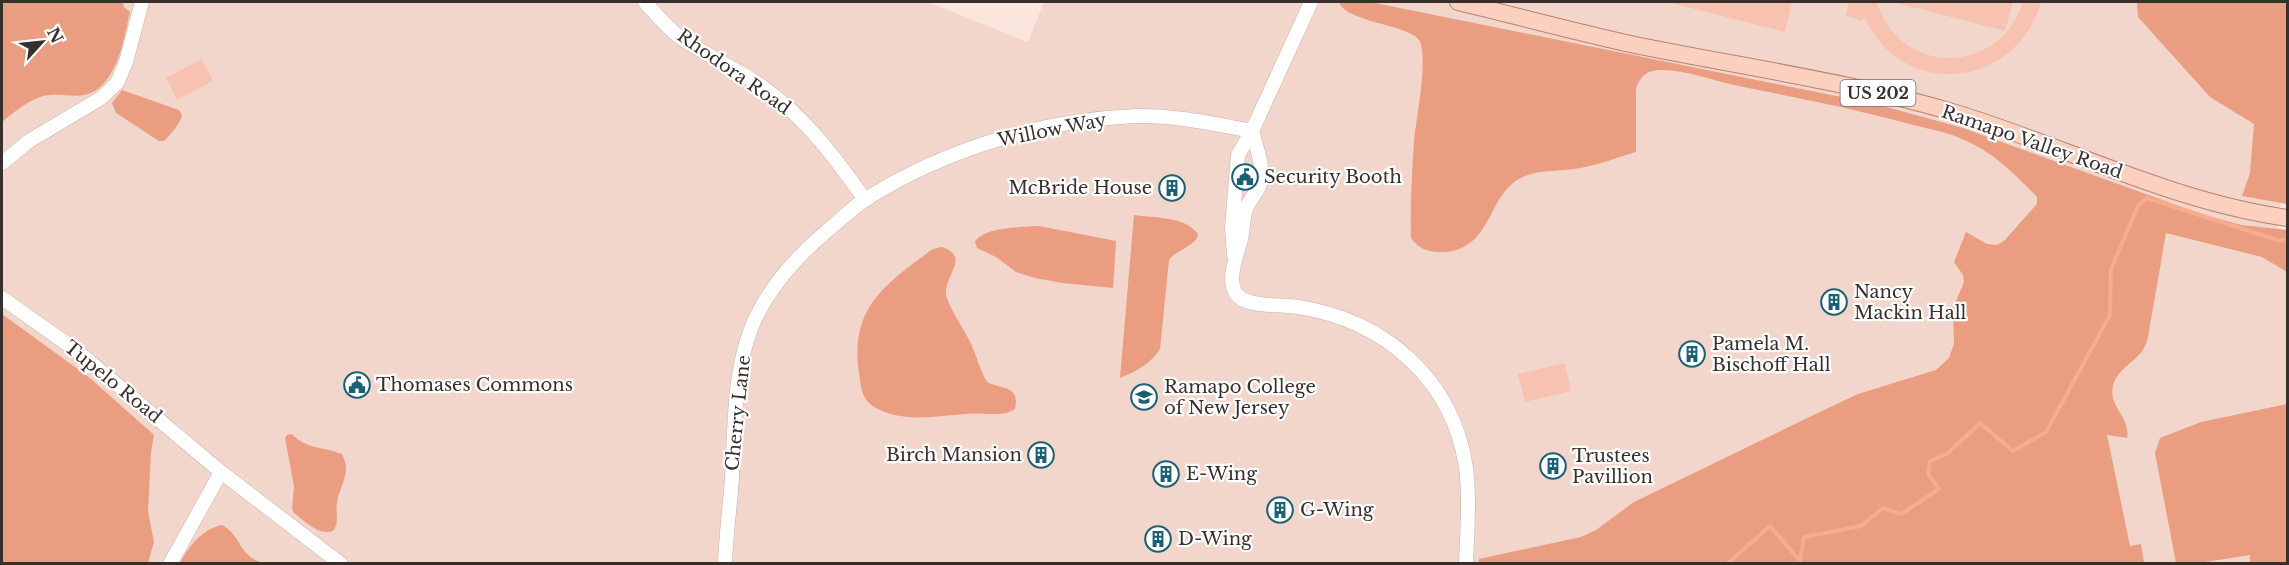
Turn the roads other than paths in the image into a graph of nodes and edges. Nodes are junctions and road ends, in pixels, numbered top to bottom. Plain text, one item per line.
1 (142, 2) edge
2 (645, 2) edge
3 (1311, 2) edge
4 (1458, 2) edge
5 (1252, 131) junction
6 (2, 163) edge
7 (865, 200) junction
8 (2288, 218) edge
9 (1235, 260) junction
10 (2, 298) edge
11 (220, 471) junction
12 (170, 564) edge
13 (341, 564) edge
14 (725, 564) edge
15 (1466, 564) edge

1 - 6 street
2 - 7 street, Rhodora Road
3 - 5 street
4 - 8 main road, Ramapo Valley Road / US 202
5 - 7 street, Willow Way
5 - 9 street
5 - 9 street
7 - 14 street, Cherry Lane
9 - 15 street
10 - 11 street, Tupelo Road
11 - 12 street
11 - 13 street

